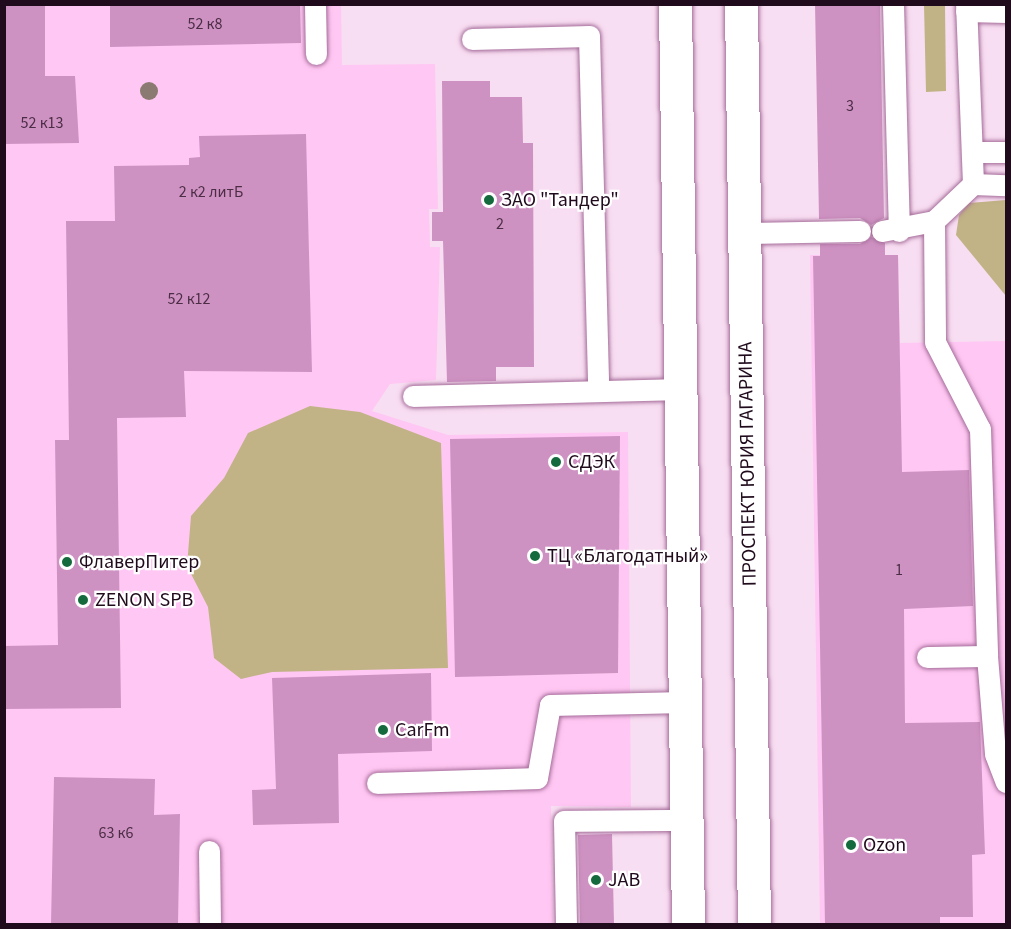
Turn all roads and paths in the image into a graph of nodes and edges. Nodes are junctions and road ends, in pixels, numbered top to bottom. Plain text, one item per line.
1 (315, 4) edge
2 (675, 4) edge
3 (741, 4) edge
4 (893, 4) edge
5 (966, 8) edge
6 (1006, 12) edge
7 (472, 39) dead end
8 (316, 54) dead end
9 (972, 152) junction
10 (1006, 152) edge
11 (973, 184) junction
12 (1006, 185) edge
13 (934, 221) junction
14 (860, 231) dead end
15 (745, 233) junction
16 (681, 389) junction
17 (598, 391) junction
18 (413, 396) dead end
19 (987, 656) junction
20 (927, 657) dead end
21 (685, 702) junction
22 (1006, 782) edge
23 (377, 783) dead end
24 (686, 820) junction
25 (209, 851) dead end
26 (210, 924) edge
27 (566, 924) edge
28 (688, 924) edge
29 (754, 924) edge

1 - 8 lane
2 - 16 main road
3 - 15 main road, ПРОСПЕКТ ЮРИЯ ГАГАРИНА
4 - 13 lane
5 - 6 lane
5 - 9 lane
7 - 17 lane
9 - 10 lane
9 - 11 lane
11 - 12 lane
11 - 13 lane
13 - 19 lane
14 - 15 lane
15 - 29 main road, ПРОСПЕКТ ЮРИЯ ГАГАРИНА
16 - 17 lane
16 - 21 main road
17 - 18 lane
19 - 20 lane
19 - 22 lane
21 - 23 lane
21 - 24 main road
24 - 27 lane
24 - 28 main road
25 - 26 lane

